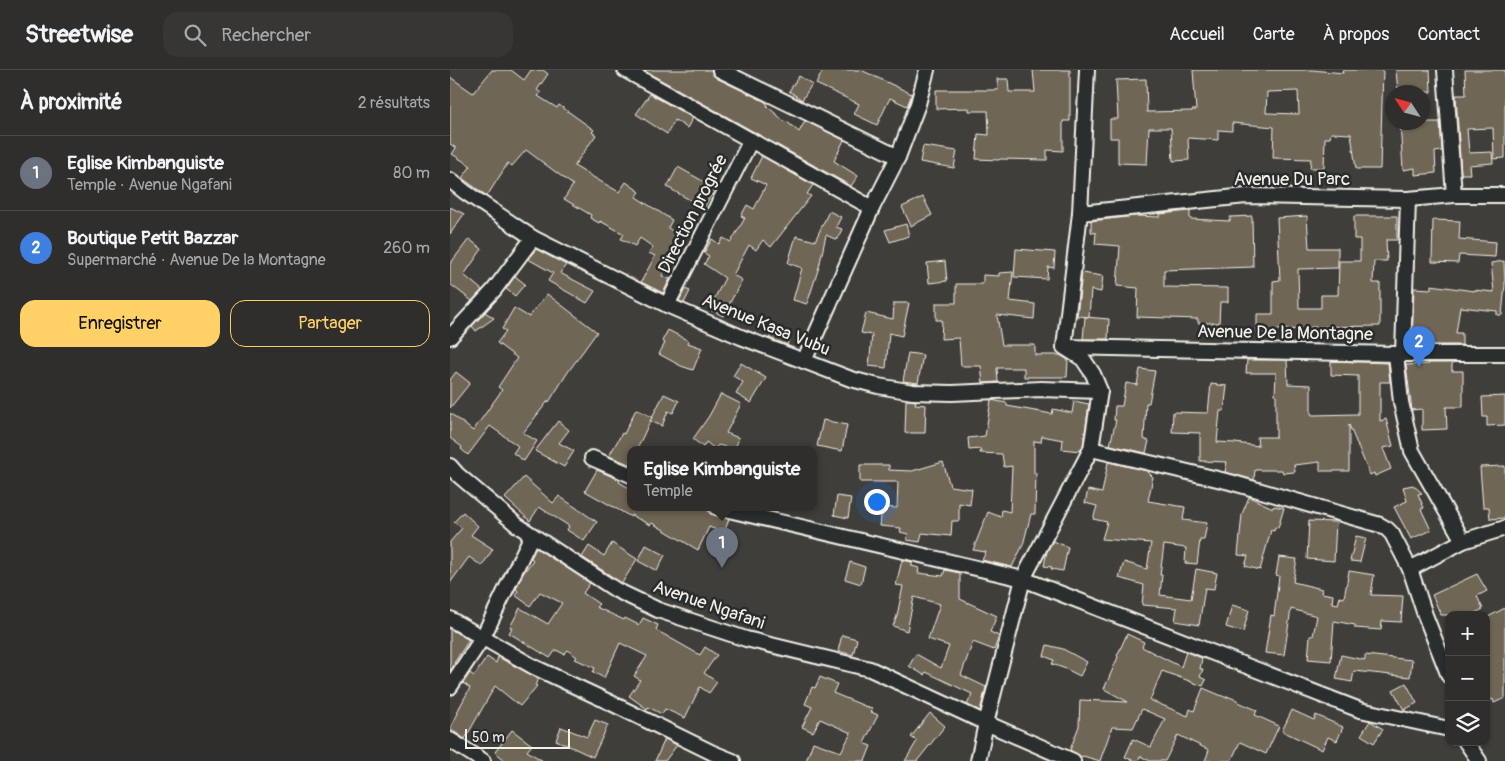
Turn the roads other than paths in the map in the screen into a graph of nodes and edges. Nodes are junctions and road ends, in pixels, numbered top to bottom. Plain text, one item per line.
1 (625, 70) edge
2 (720, 70) edge
3 (927, 70) edge
4 (1087, 70) edge
5 (1444, 70) edge
6 (751, 140) junction
7 (898, 156) junction
8 (450, 180) edge
9 (1454, 195) junction
10 (1505, 195) edge
11 (1408, 199) junction
12 (872, 208) junction
13 (1080, 213) junction
14 (532, 238) junction
15 (667, 305) junction
16 (450, 338) edge
17 (1064, 347) junction
18 (1399, 354) junction
19 (1505, 354) edge
20 (804, 361) junction
21 (1100, 391) junction
22 (1091, 449) junction
23 (592, 458) dead end
24 (450, 466) edge
25 (627, 473) edge
26 (733, 511) edge
27 (1505, 528) edge
28 (532, 535) junction
29 (1463, 541) junction
30 (1410, 569) junction
31 (1023, 579) junction
32 (450, 619) edge
33 (483, 637) junction
34 (1445, 666) edge
35 (450, 687) edge
36 (986, 723) junction
37 (1445, 729) edge
38 (450, 740) edge
39 (1469, 746) edge
40 (710, 757) edge
41 (482, 761) edge
42 (733, 761) edge
43 (978, 761) edge
44 (1073, 761) edge
45 (1479, 761) edge

1 - 6 street
2 - 7 street
3 - 7 street
4 - 13 street
5 - 9 street
6 - 12 street
6 - 15 street, Direction progrée
7 - 12 street
8 - 14 street, Avenue Kasa Vubu
9 - 10 street, Avenue Du Parc
9 - 11 street, Avenue Du Parc
11 - 13 street, Avenue Du Parc
11 - 18 street
12 - 20 street
13 - 17 street
14 - 15 street, Avenue Kasa Vubu
14 - 16 street
15 - 20 street, Avenue Kasa Vubu
17 - 18 street, Avenue De la Montagne
17 - 21 street
18 - 19 street, Avenue De la Montagne
18 - 29 street
20 - 21 street, Avenue Kasa Vubu
21 - 22 street
22 - 30 street
22 - 31 street
23 - 25 street
24 - 28 street, Avenue Ngafani
26 - 31 street
27 - 29 street
28 - 33 street
28 - 36 street, Avenue Ngafani
29 - 30 street
30 - 34 street
31 - 36 street
31 - 37 street
32 - 33 street
33 - 35 street
33 - 40 street
36 - 43 street
36 - 44 street, Avenue Ngafani
38 - 41 street
39 - 45 street
40 - 42 street

